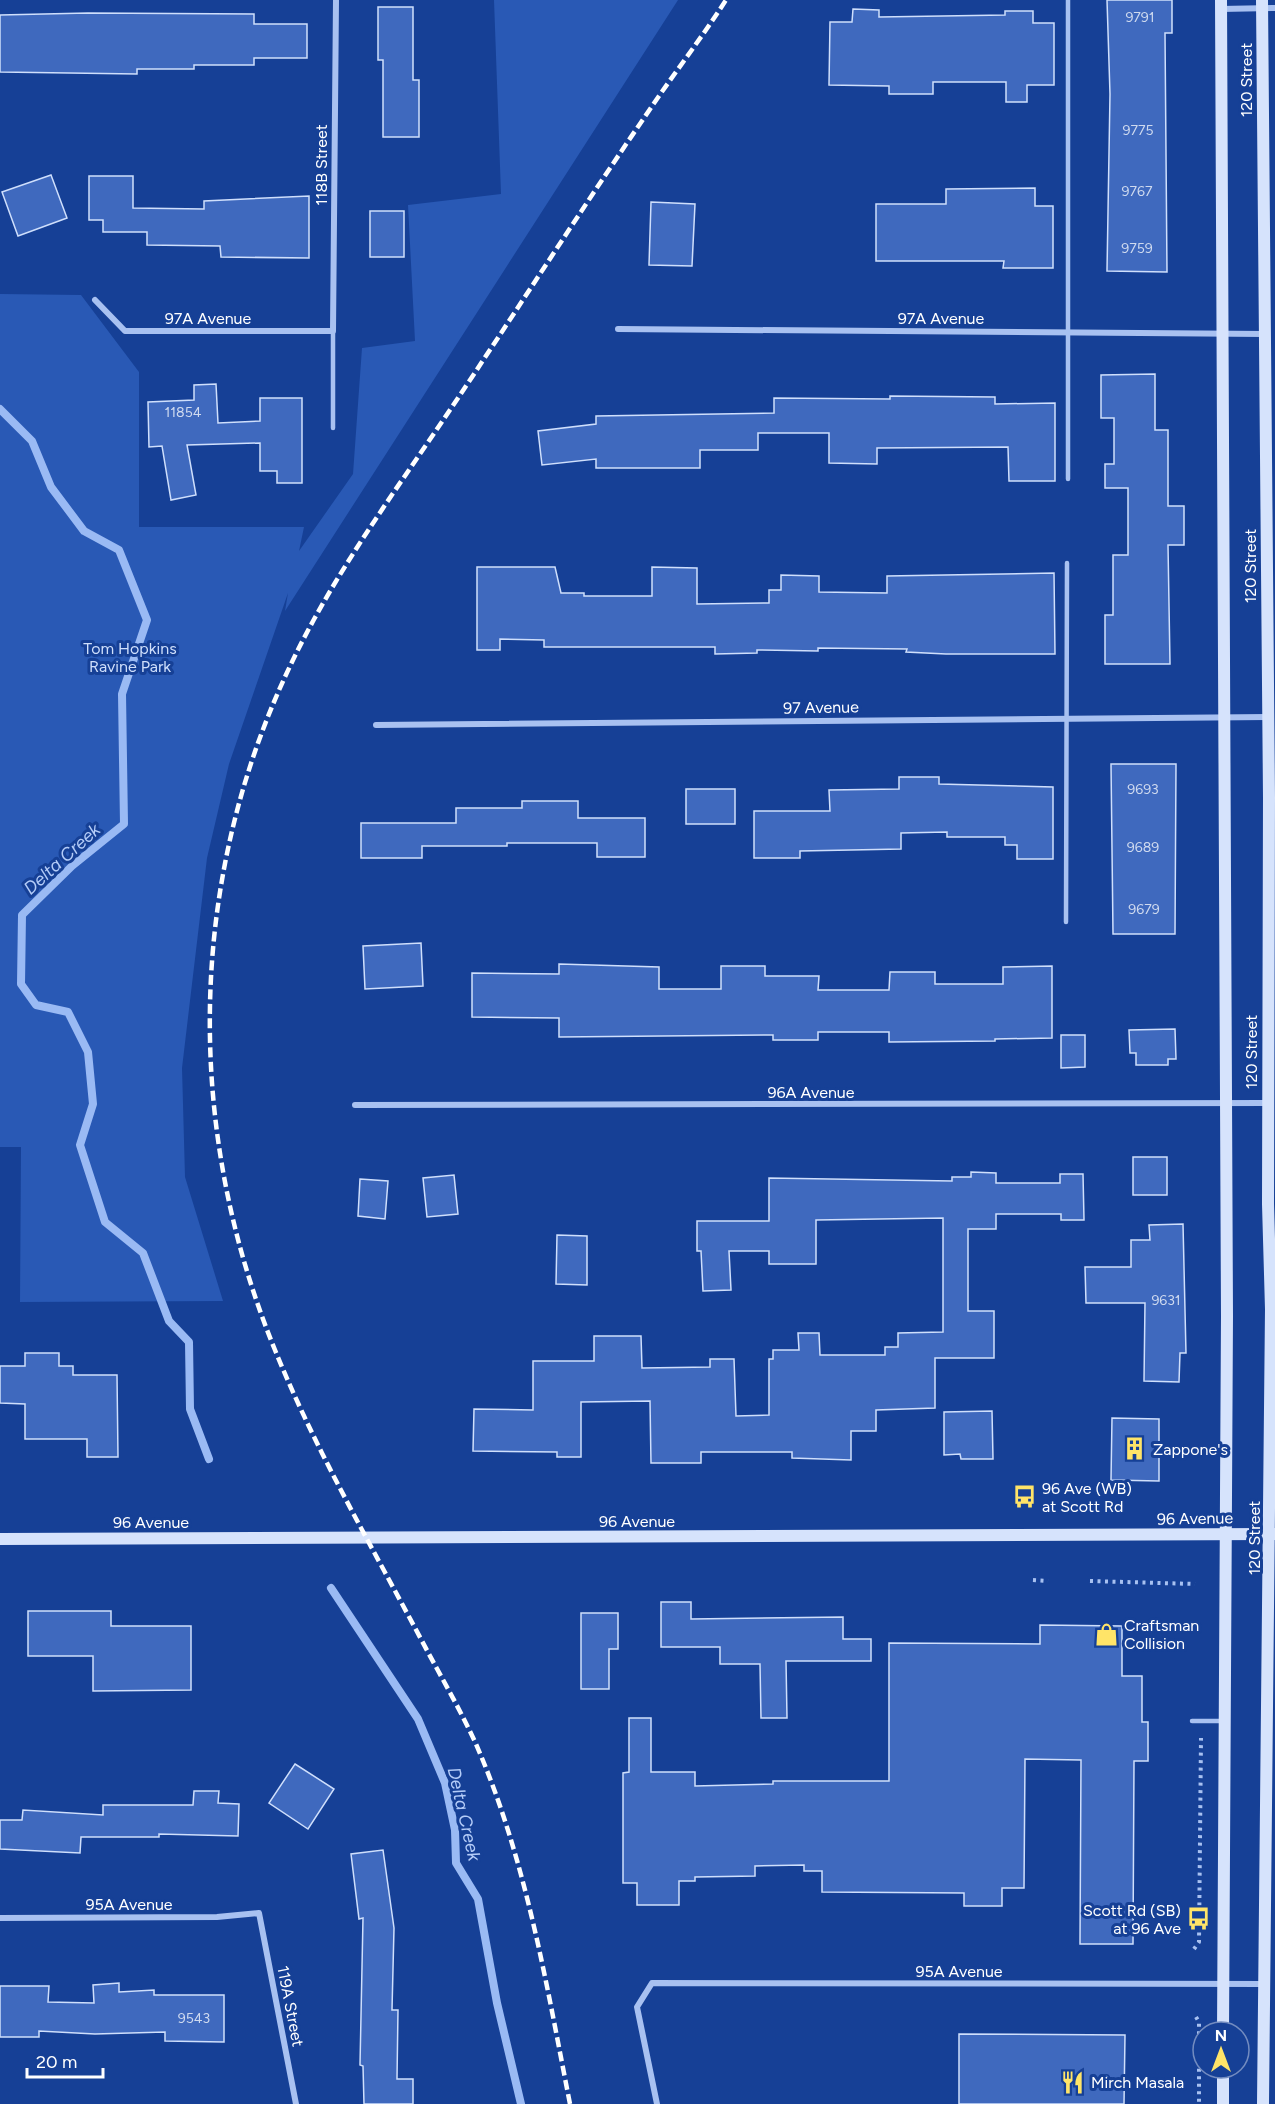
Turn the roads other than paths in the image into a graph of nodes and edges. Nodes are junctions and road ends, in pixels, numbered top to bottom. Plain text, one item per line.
1 (336, 0) edge
2 (1068, 0) edge
3 (1221, 4) edge
4 (1267, 6) edge
5 (95, 300) dead end
6 (618, 329) dead end
7 (333, 331) junction
8 (1068, 333) junction
9 (1225, 334) junction
10 (1264, 334) junction
11 (333, 428) dead end
12 (1068, 479) dead end
13 (1067, 563) dead end
14 (1225, 717) junction
15 (1268, 717) junction
16 (1067, 718) junction
17 (375, 725) dead end
18 (1272, 797) edge
19 (1066, 922) dead end
20 (1267, 1103) junction
21 (355, 1105) dead end
22 (1226, 1105) junction
23 (1273, 1310) edge
24 (1227, 1534) junction
25 (1272, 1534) edge
26 (0, 1539) edge
27 (1192, 1721) dead end
28 (1224, 1721) junction
29 (259, 1913) joint
30 (0, 1918) edge
31 (1270, 1984) edge
32 (1222, 1986) junction
33 (1223, 2020) edge
34 (1223, 2080) edge
35 (296, 2104) edge
36 (657, 2104) edge
37 (1223, 2104) edge
38 (1263, 2104) edge

1 - 7 street, 118B Street
2 - 8 lane
3 - 4 street
3 - 9 main road, 120 Street
4 - 10 main road, 120 Street
5 - 7 street, 97A Avenue
6 - 8 street, 97A Avenue
7 - 11 lane
8 - 9 street, 97A Avenue
8 - 12 lane
9 - 10 street, 97A Avenue
9 - 14 main road, 120 Street
10 - 15 main road, 120 Street
13 - 16 lane
14 - 15 street, 97 Avenue
14 - 16 street, 97 Avenue
14 - 22 main road, 120 Street
15 - 18 main road, 120 Street
16 - 17 street, 97 Avenue
16 - 19 lane
18 - 20 main road, 120 Street
20 - 22 street, 96A Avenue
20 - 23 main road, 120 Street
21 - 22 street, 96A Avenue
22 - 24 main road, 120 Street
23 - 25 main road, 120 Street
24 - 25 main road, 96 Avenue
24 - 26 main road, 96 Avenue
24 - 28 main road, 120 Street
25 - 31 main road, 120 Street
27 - 28 lane
28 - 32 main road, 120 Street
29 - 30 street, 95A Avenue
29 - 35 street, 119A Street
31 - 32 street, 95A Avenue
31 - 38 main road, 120 Street
32 - 33 main road, 120 Street
32 - 36 street, 95A Avenue
34 - 37 main road

